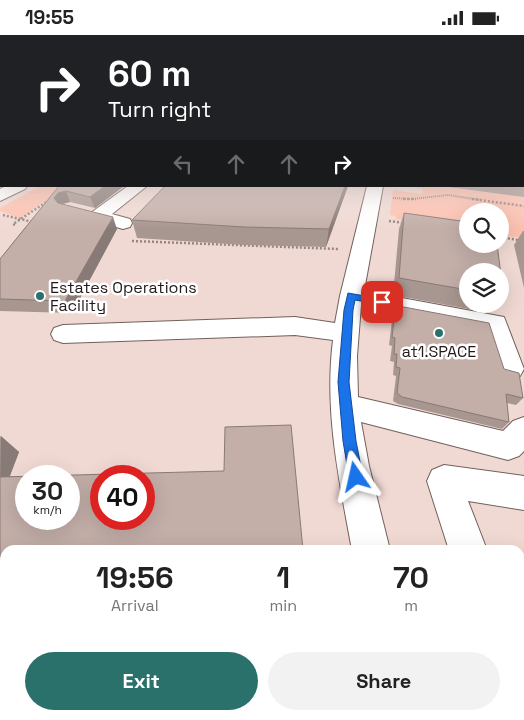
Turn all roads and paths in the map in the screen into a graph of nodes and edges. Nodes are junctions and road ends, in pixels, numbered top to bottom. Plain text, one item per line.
1 (17, 187) edge
2 (138, 187) edge
3 (384, 192) edge
4 (0, 197) edge
5 (55, 197) edge
6 (46, 202) junction
7 (524, 206) edge
8 (70, 209) joint
9 (0, 214) edge
10 (98, 216) junction
11 (21, 219) junction
12 (383, 220) dead end
13 (123, 223) dead end
14 (40, 224) edge
15 (411, 224) edge
16 (15, 225) dead end
17 (509, 238) edge
18 (127, 241) dead end
19 (524, 241) edge
20 (361, 251) junction
21 (351, 296) junction
22 (345, 333) junction
23 (63, 334) dead end
24 (510, 369) edge
25 (345, 406) junction
26 (524, 430) edge
27 (524, 493) edge
28 (370, 545) edge
29 (466, 545) edge

1 - 4 street
2 - 10 street
3 - 7 path
3 - 20 street
5 - 6 path
6 - 8 path
6 - 11 path
8 - 10 street
9 - 11 path
10 - 13 street
11 - 14 path
11 - 16 path
12 - 15 path
17 - 19 path
18 - 20 path
20 - 21 street
21 - 22 street
21 - 24 street
22 - 23 street
22 - 25 street
25 - 26 street
25 - 28 street
27 - 29 street

